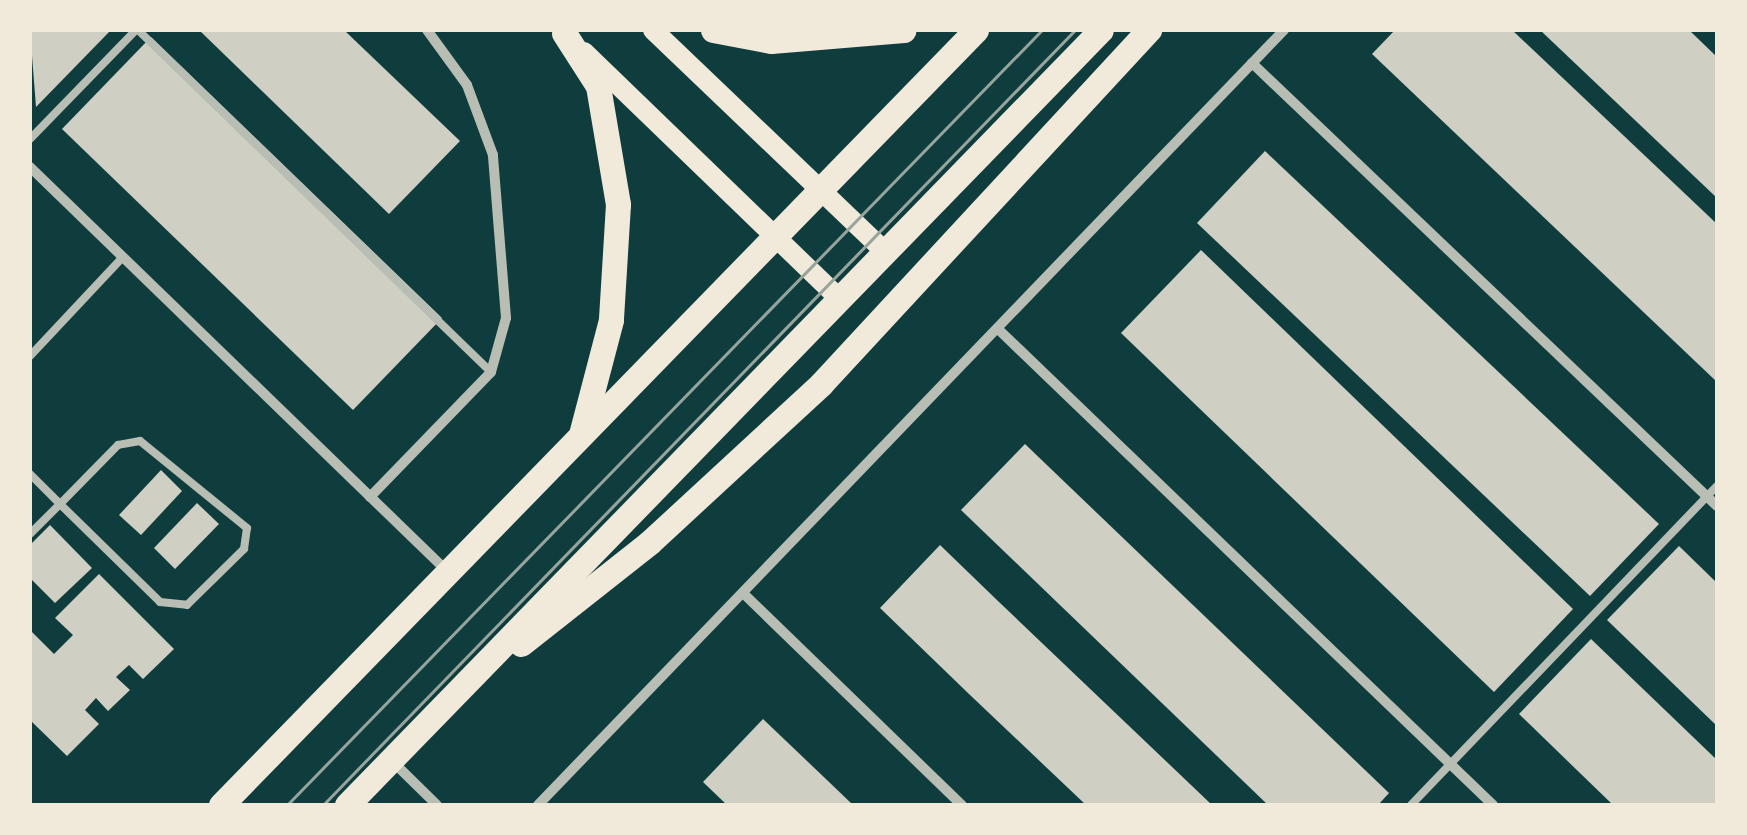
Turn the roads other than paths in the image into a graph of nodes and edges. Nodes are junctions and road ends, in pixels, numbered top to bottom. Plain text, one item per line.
1 (137, 30) edge
2 (427, 30) edge
3 (654, 30) edge
4 (712, 30) edge
5 (904, 30) edge
6 (976, 30) edge
7 (1101, 30) edge
8 (1150, 30) edge
9 (1284, 30) edge
10 (563, 31) edge
11 (1252, 63) junction
12 (30, 139) edge
13 (30, 168) edge
14 (822, 192) junction
15 (777, 238) junction
16 (884, 250) junction
17 (122, 258) junction
18 (838, 298) junction
19 (998, 329) junction
20 (30, 356) edge
21 (491, 372) junction
22 (580, 439) junction
23 (30, 474) edge
24 (1717, 486) edge
25 (1707, 496) junction
26 (370, 497) junction
27 (60, 504) junction
28 (1717, 506) edge
29 (30, 534) edge
30 (449, 573) junction
31 (745, 596) junction
32 (447, 701) junction
33 (391, 760) junction
34 (1450, 764) junction
35 (221, 805) edge
36 (347, 805) edge
37 (437, 805) edge
38 (538, 805) edge
39 (962, 805) edge
40 (1411, 805) edge
41 (1493, 805) edge

1 - 12 lane
1 - 21 lane
2 - 21 street
3 - 14 main road
4 - 5 main road
6 - 14 main road
7 - 16 main road
8 - 32 main road
9 - 11 street
10 - 15 main road
10 - 22 main road
11 - 19 street
11 - 25 street
13 - 17 street
14 - 15 main road
14 - 16 main road
15 - 18 main road
15 - 22 main road
16 - 18 main road
17 - 20 lane
17 - 26 street
18 - 32 main road
19 - 31 street
19 - 34 street
21 - 26 street
22 - 30 main road
23 - 27 lane
24 - 25 lane
25 - 28 street
25 - 34 lane
26 - 30 street
27 - 27 lane
27 - 29 lane
30 - 35 main road
31 - 38 street
31 - 39 street
32 - 33 main road
33 - 36 main road
33 - 37 street
34 - 40 lane
34 - 41 street

